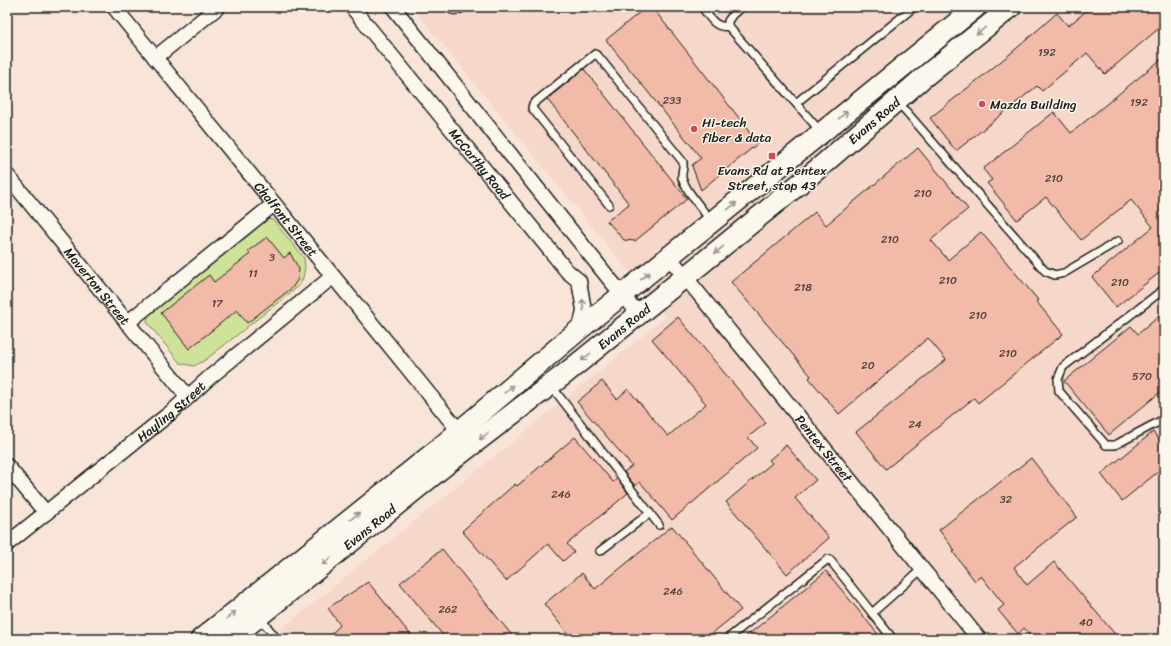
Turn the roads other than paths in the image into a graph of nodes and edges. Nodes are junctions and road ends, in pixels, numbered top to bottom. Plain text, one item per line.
1 (114, 7) edge
2 (218, 7) edge
3 (352, 7) edge
4 (393, 7) edge
5 (448, 7) edge
6 (463, 7) edge
7 (702, 7) edge
8 (742, 7) edge
9 (914, 7) edge
10 (974, 7) edge
11 (1011, 7) edge
12 (728, 26) junction
13 (155, 58) junction
14 (896, 101) junction
15 (796, 103) junction
16 (821, 133) junction
17 (7, 175) edge
18 (274, 204) junction
19 (609, 205) dead end
20 (712, 222) junction
21 (1118, 242) dead end
22 (669, 257) junction
23 (332, 277) junction
24 (685, 277) junction
25 (1164, 290) edge
26 (622, 294) junction
27 (638, 315) junction
28 (127, 323) junction
29 (580, 329) junction
30 (550, 385) junction
31 (188, 397) junction
32 (1164, 419) edge
33 (459, 431) junction
34 (7, 466) edge
35 (46, 513) junction
36 (650, 513) junction
37 (659, 524) dead end
38 (7, 544) edge
39 (600, 551) dead end
40 (922, 569) junction
41 (872, 613) junction
42 (259, 617) junction
43 (201, 639) edge
44 (231, 639) edge
45 (277, 639) edge
46 (727, 639) edge
47 (893, 639) edge
48 (979, 639) edge

1 - 13 street, Chalfont Street
2 - 13 street
29 -> 3 street, McCarthy Road
4 - 26 street
5 - 6 lane
7 - 12 lane
8 - 12 lane
9 - 15 lane
16 -> 10 main road, Evans Road
11 -> 14 main road, Evans Road
12 - 15 lane
13 - 18 street, Chalfont Street
14 - 21 lane
14 -> 24 main road, Evans Road
15 - 16 lane
20 -> 16 main road, Evans Road
17 - 28 street, Maverton Street
18 - 23 street, Chalfont Street
18 - 28 street
19 - 20 lane
20 - 22 main road, Evans Road
22 - 24 street, Pentex Street
26 -> 22 main road, Evans Road
23 - 31 street, Hayling Street
23 - 33 street, Chalfont Street
24 - 27 main road, Evans Road
24 - 40 street, Pentex Street
25 - 32 lane
26 - 27 street
26 - 29 main road, Evans Road
27 -> 30 main road, Evans Road
28 - 31 street, Maverton Street
33 -> 29 main road, Evans Road
30 - 36 lane
30 -> 42 main road, Evans Road
31 - 35 street, Hayling Street
43 -> 33 main road, Evans Road
34 - 35 street
35 - 38 street, Hayling Street
36 - 37 lane
36 - 39 lane
40 - 41 lane
40 - 48 street, Pentex Street
41 - 46 lane
41 - 47 lane
42 - 44 main road, Evans Road
42 - 45 lane

